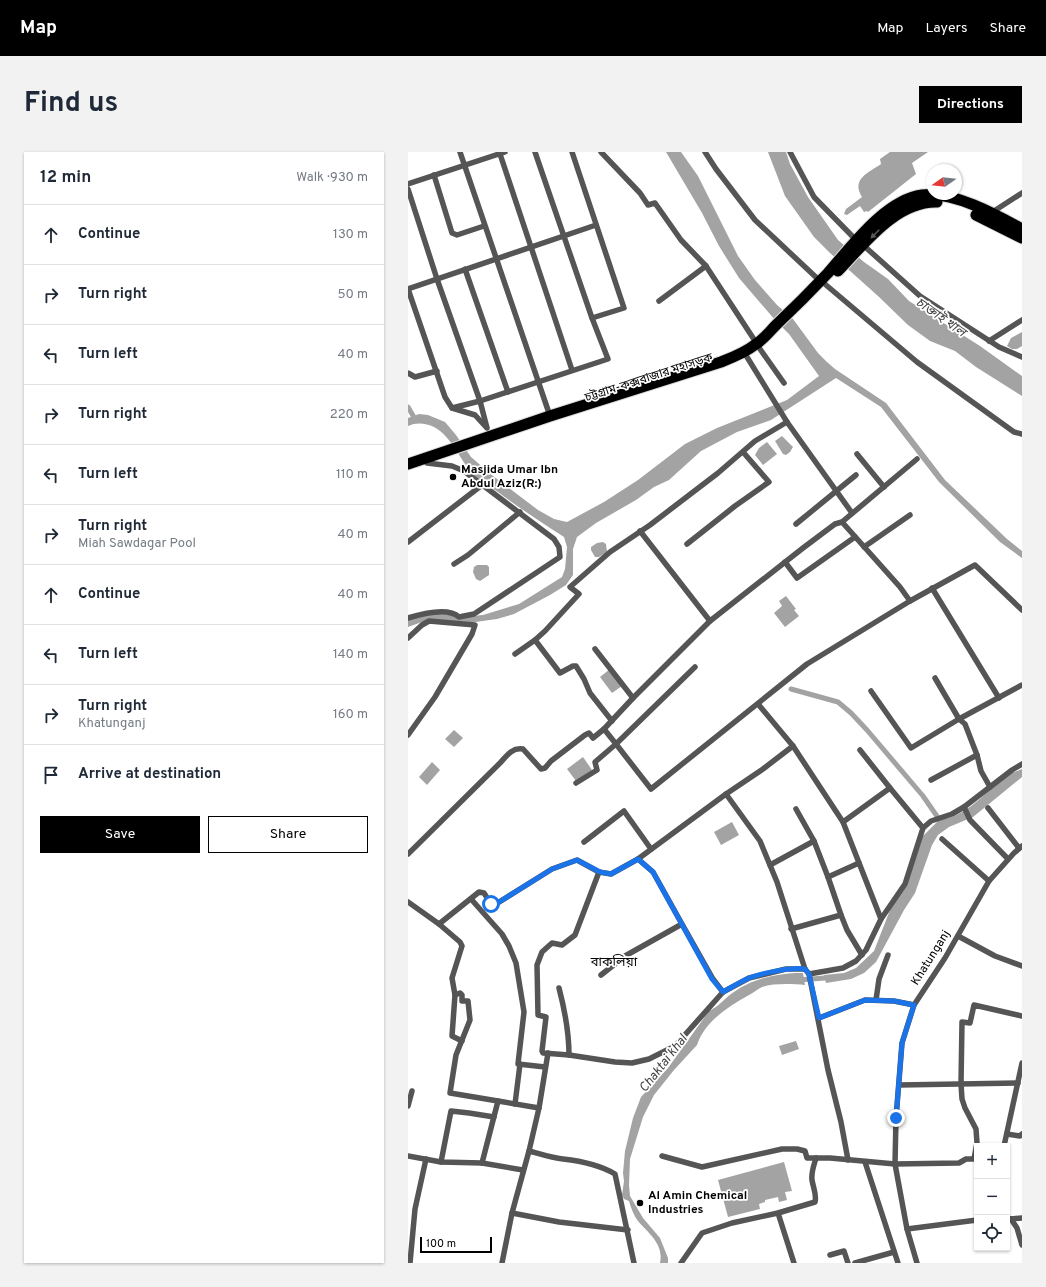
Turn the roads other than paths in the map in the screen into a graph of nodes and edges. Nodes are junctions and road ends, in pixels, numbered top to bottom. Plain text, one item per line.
1 (460, 152) edge
2 (535, 152) edge
3 (572, 152) edge
4 (601, 152) edge
5 (705, 152) edge
6 (790, 152) edge
7 (502, 153) edge
8 (464, 166) junction
9 (434, 176) junction
10 (408, 184) edge
11 (408, 189) edge
12 (1022, 193) edge
13 (990, 213) junction
14 (596, 225) junction
15 (484, 226) junction
16 (1014, 228) edge
17 (564, 236) junction
18 (1022, 238) edge
19 (859, 244) junction
20 (531, 247) junction
21 (495, 258) junction
22 (706, 266) junction
23 (465, 269) junction
24 (437, 279) junction
25 (826, 279) junction
26 (408, 289) edge
27 (659, 300) dead end
28 (592, 318) junction
29 (1022, 320) edge
30 (988, 341) junction
31 (759, 346) junction
32 (747, 357) junction
33 (1022, 357) edge
34 (572, 370) junction
35 (437, 371) junction
36 (408, 373) edge
37 (538, 382) junction
38 (784, 382) dead end
39 (508, 392) junction
40 (631, 394) junction
41 (480, 401) junction
42 (452, 408) junction
43 (550, 416) junction
44 (787, 422) junction
45 (489, 432) junction
46 (1022, 434) edge
47 (479, 444) junction
48 (743, 452) junction
49 (857, 454) dead end
50 (439, 456) junction
51 (917, 459) dead end
52 (427, 463) junction
53 (408, 464) edge
54 (408, 470) edge
55 (856, 475) dead end
56 (482, 485) junction
57 (884, 487) junction
58 (837, 492) junction
59 (520, 512) junction
60 (852, 513) junction
61 (910, 515) dead end
62 (842, 522) junction
63 (796, 524) dead end
64 (640, 531) junction
65 (855, 537) junction
66 (408, 542) edge
67 (687, 544) dead end
68 (864, 547) junction
69 (785, 562) junction
70 (454, 564) dead end
71 (932, 588) junction
72 (910, 601) junction
73 (1022, 610) edge
74 (408, 618) edge
75 (710, 621) junction
76 (408, 638) edge
77 (535, 640) junction
78 (595, 649) dead end
79 (515, 654) dead end
80 (695, 667) dead end
81 (935, 678) dead end
82 (1022, 685) edge
83 (871, 691) dead end
84 (633, 698) junction
85 (999, 698) junction
86 (758, 704) junction
87 (959, 719) junction
88 (612, 721) junction
89 (604, 730) junction
90 (408, 735) edge
91 (616, 744) junction
92 (793, 746) junction
93 (860, 750) dead end
94 (976, 755) junction
95 (1022, 764) edge
96 (931, 780) dead end
97 (576, 783) dead end
98 (990, 787) junction
99 (890, 788) junction
100 (726, 794) junction
101 (964, 807) junction
102 (988, 808) dead end
103 (796, 809) dead end
104 (843, 822) junction
105 (923, 828) junction
106 (942, 839) dead end
107 (814, 841) junction
108 (584, 842) dead end
109 (1021, 847) edge
110 (651, 850) junction
111 (408, 854) edge
112 (638, 859) junction
113 (1008, 859) junction
114 (859, 863) junction
115 (770, 865) junction
116 (600, 872) junction
117 (828, 877) junction
118 (989, 881) junction
119 (471, 899) junction
120 (408, 902) edge
121 (841, 915) junction
122 (881, 918) junction
123 (439, 924) junction
124 (682, 924) junction
125 (791, 929) junction
126 (958, 936) junction
127 (862, 955) junction
128 (888, 955) dead end
129 (1022, 966) edge
130 (808, 973) junction
131 (601, 975) dead end
132 (559, 988) dead end
133 (723, 992) junction
134 (455, 995) junction
135 (876, 1000) junction
136 (914, 1005) junction
137 (1022, 1016) edge
138 (819, 1018) junction
139 (462, 1041) junction
140 (548, 1053) junction
141 (569, 1055) junction
142 (1022, 1063) edge
143 (520, 1064) junction
144 (546, 1067) junction
145 (1018, 1083) junction
146 (961, 1084) junction
147 (899, 1086) junction
148 (412, 1091) dead end
149 (498, 1101) junction
150 (515, 1104) junction
151 (408, 1106) edge
152 (539, 1108) junction
153 (494, 1117) junction
154 (1007, 1134) junction
155 (1022, 1134) edge
156 (1005, 1143) edge
157 (529, 1151) junction
158 (408, 1156) edge
159 (662, 1156) dead end
160 (816, 1158) junction
161 (426, 1159) junction
162 (848, 1160) junction
163 (441, 1162) junction
164 (865, 1162) junction
165 (482, 1163) junction
166 (895, 1164) junction
167 (523, 1170) junction
168 (512, 1213) junction
169 (778, 1213) junction
170 (1010, 1218) edge
171 (1022, 1218) edge
172 (1010, 1219) edge
173 (974, 1220) edge
174 (907, 1229) junction
175 (628, 1230) junction
176 (1022, 1244) edge
177 (894, 1252) junction
178 (830, 1254) dead end
179 (410, 1263) edge
180 (502, 1263) edge
181 (634, 1263) edge
182 (681, 1263) edge
183 (794, 1263) edge
184 (848, 1263) edge
185 (855, 1263) edge
186 (898, 1263) edge
187 (917, 1263) edge

1 - 8 street
2 - 17 street
3 - 14 street
4 - 22 street
5 - 25 street
6 - 19 street
7 - 8 street
7 - 20 street
8 - 9 street
8 - 15 street
9 - 10 street
9 - 15 street
11 - 24 street
12 - 13 street
13 - 16 highway
13 - 19 highway
14 - 17 street
14 - 28 street
15 - 21 street
16 - 18 highway
16 -> 19 highway
17 - 20 street
17 - 28 street
19 - 25 highway, চট্টগ্রাম-কক্সবাজার মহাসড়ক
19 - 30 street
20 - 21 street
20 - 34 street
21 - 23 street
21 - 37 street
22 - 27 street
22 - 31 street
23 - 24 street
23 - 39 street
24 - 26 street
24 - 41 street
25 - 31 highway, চট্টগ্রাম-কক্সবাজার মহাসড়ক
25 - 46 street
26 - 35 street
28 - 34 street
29 - 30 street
30 - 33 street
31 - 32 highway, চট্টগ্রাম-কক্সবাজার মহাসড়ক
31 - 38 street
31 - 40 highway, চট্টগ্রাম-কক্সবাজার মহাসড়ক
32 - 40 highway, চট্টগ্রাম-কক্সবাজার মহাসড়ক
32 - 44 street
34 - 37 street
35 - 36 street
35 - 42 street
37 - 39 street
37 - 43 street
39 - 41 street
40 - 43 highway, চট্টগ্রাম-কক্সবাজার মহাসড়ক
40 - 47 highway, চট্টগ্রাম-কক্সবাজার মহাসড়ক
41 - 42 street
41 - 45 street
42 - 45 street
43 - 45 highway, চট্টগ্রাম-কক্সবাজার মহাসড়ক
44 - 48 street
44 - 58 street
45 - 47 highway, চট্টগ্রাম-কক্সবাজার মহাসড়ক
47 - 50 highway, চট্টগ্রাম-কক্সবাজার মহাসড়ক
48 - 64 street
48 - 67 street
49 - 57 street
50 - 52 highway, চট্টগ্রাম-কক্সবাজার মহাসড়ক
50 - 53 highway, চট্টগ্রাম-কক্সবাজার মহাসড়ক
51 - 57 street
52 - 54 highway, চট্টগ্রাম-কক্সবাজার মহাসড়ক
52 - 56 street
55 - 58 street
56 - 59 street
56 - 66 street
57 - 60 street
58 - 60 street
58 - 63 street
59 - 70 street
59 - 74 street
60 - 62 street
61 - 68 street
62 - 65 street
62 - 69 street
64 - 75 street
64 - 77 street
65 - 68 street
65 - 69 street
68 - 72 street
69 - 75 street
71 - 72 street
71 - 73 street
71 - 85 street
72 - 86 street
75 - 84 street
76 - 90 street
77 - 79 street
77 - 88 street
78 - 84 street
80 - 91 street
81 - 87 street
82 - 85 street
83 - 87 street
84 - 88 street
85 - 87 street
86 - 91 street
86 - 92 street
87 - 94 street
88 - 89 street
89 - 91 street
89 - 111 street
91 - 97 street
92 - 100 street
92 - 104 street
93 - 99 street
94 - 96 street
94 - 98 street
95 - 98 street
98 - 101 street
99 - 104 street
99 - 105 street
100 - 110 street
100 - 115 street
101 - 105 street
101 - 113 street
102 - 109 street
103 - 107 street
104 - 114 street
105 - 122 street
106 - 118 street
107 - 115 street
107 - 117 street
108 - 110 street
109 - 113 street, Khatunganj
110 - 112 street
112 - 116 street
112 - 124 street
113 - 118 street, Khatunganj
114 - 117 street
114 - 122 street
115 - 125 street
116 - 119 street
116 - 140 street
117 - 121 street
118 - 126 street, Khatunganj
119 - 123 street
119 - 143 street
120 - 123 street
121 - 125 street
121 - 127 street
122 - 127 street
123 - 134 street
124 - 131 street
124 - 133 street
125 - 130 street
126 - 129 street
126 - 136 street, Khatunganj
127 - 130 street
128 - 135 street
130 - 133 street
130 - 138 street
132 - 141 street
133 - 141 street
134 - 139 street
134 - 139 street
135 - 136 street
135 - 138 street
136 - 147 street, Khatunganj
137 - 146 street
138 - 162 street
139 - 149 street
140 - 141 street
140 - 144 street
142 - 145 street
143 - 144 street
143 - 150 street
144 - 152 street
145 - 146 street
145 - 154 street
146 - 147 street
146 - 166 street
147 - 166 street, Khatunganj
148 - 151 street
149 - 150 street
149 - 153 street
150 - 152 street
152 - 157 street
153 - 163 street
153 - 165 street
154 - 155 street
154 - 156 street
157 - 167 street
157 - 175 street
158 - 161 street
159 - 160 street
160 - 162 street
160 - 169 street
161 - 163 street
161 - 179 street
162 - 164 street
163 - 165 street
164 - 166 street
164 - 177 street
165 - 167 street
166 - 174 street, Khatunganj
167 - 168 street
168 - 175 street
168 - 180 street
169 - 182 street
169 - 183 street
170 - 171 street
172 - 176 street
173 - 174 street
174 - 187 street, Khatunganj
175 - 181 street
177 - 185 street
177 - 186 street
178 - 184 street

